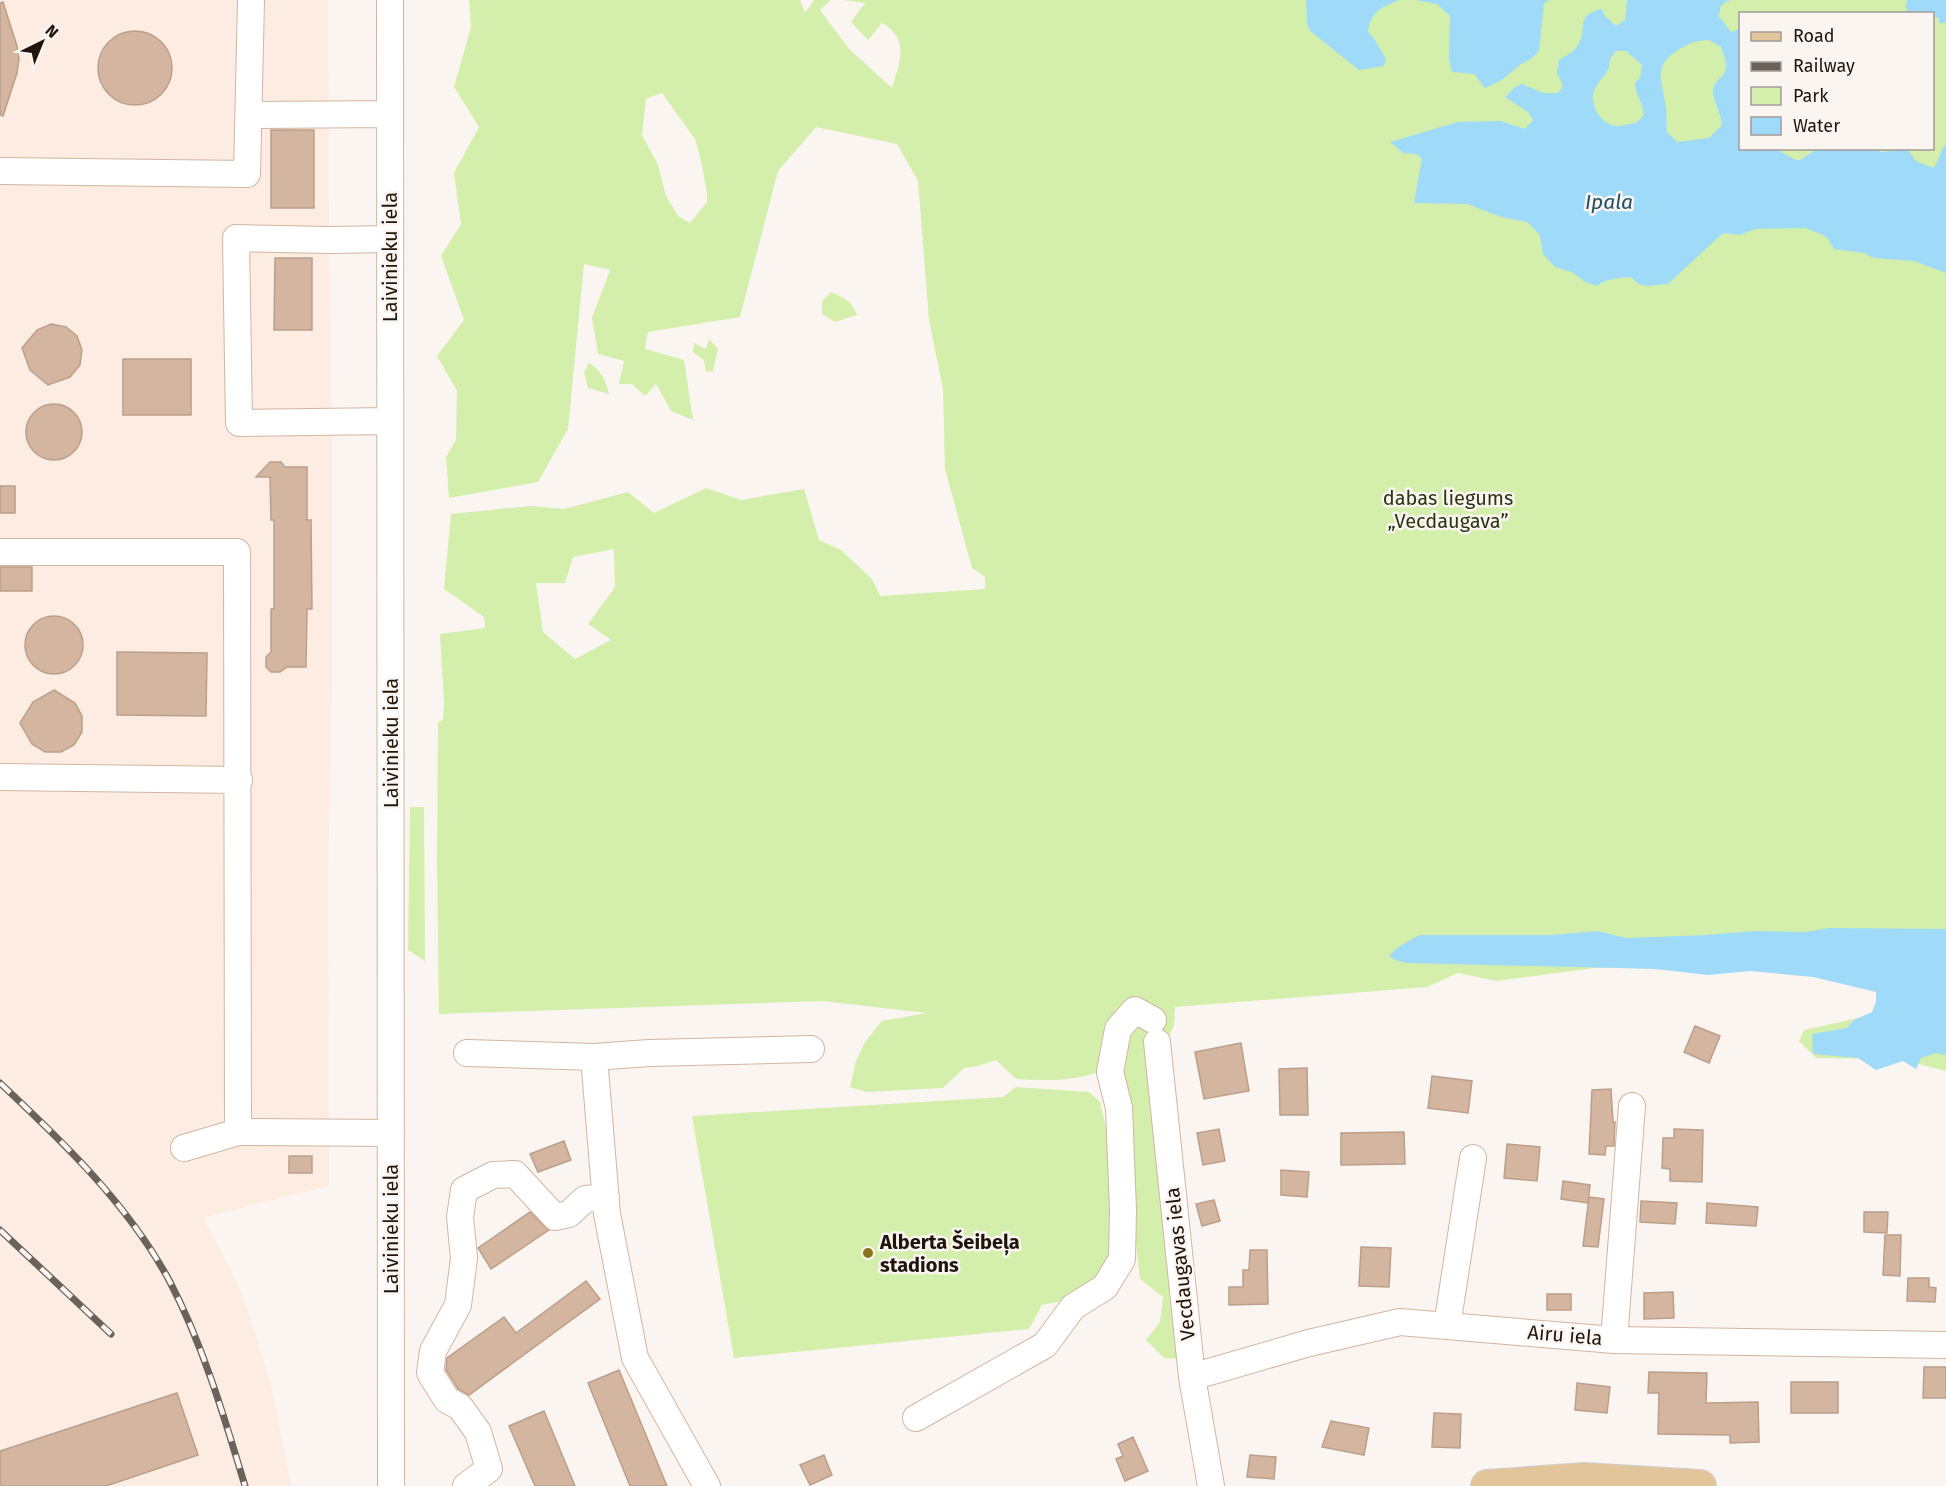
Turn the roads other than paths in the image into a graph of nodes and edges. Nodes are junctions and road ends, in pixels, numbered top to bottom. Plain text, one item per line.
1 (251, 0) edge
2 (390, 0) edge
3 (390, 114) junction
4 (250, 115) junction
5 (0, 171) edge
6 (390, 239) junction
7 (390, 421) junction
8 (0, 552) edge
9 (0, 777) edge
10 (238, 780) junction
11 (811, 1049) dead end
12 (466, 1053) dead end
13 (594, 1058) junction
14 (1632, 1106) dead end
15 (238, 1132) junction
16 (391, 1133) junction
17 (184, 1148) dead end
18 (1473, 1158) dead end
19 (606, 1197) junction
20 (1447, 1326) junction
21 (1614, 1340) junction
22 (1946, 1345) edge
23 (1192, 1377) junction
24 (915, 1418) dead end
25 (390, 1486) edge
26 (466, 1486) edge
27 (707, 1486) edge
28 (1211, 1486) edge
29 (1487, 1486) edge
30 (1700, 1486) edge

1 - 4 street
2 - 3 street, Laivinieku iela
3 - 4 street
3 - 6 street, Laivinieku iela
4 - 5 street
6 - 7 street, Laivinieku iela
6 - 7 street
7 - 16 street, Laivinieku iela
8 - 10 street
9 - 10 street
10 - 15 street
11 - 13 street
12 - 13 street
13 - 19 street
14 - 21 street
15 - 16 street
15 - 17 street
16 - 25 street, Laivinieku iela
18 - 20 street
19 - 26 street
19 - 27 street
20 - 21 street, Airu iela
20 - 23 street, Airu iela
21 - 22 street, Airu iela
23 - 24 street, Vecdaugavas iela
23 - 28 street, Vecdaugavas iela
29 - 30 main road

